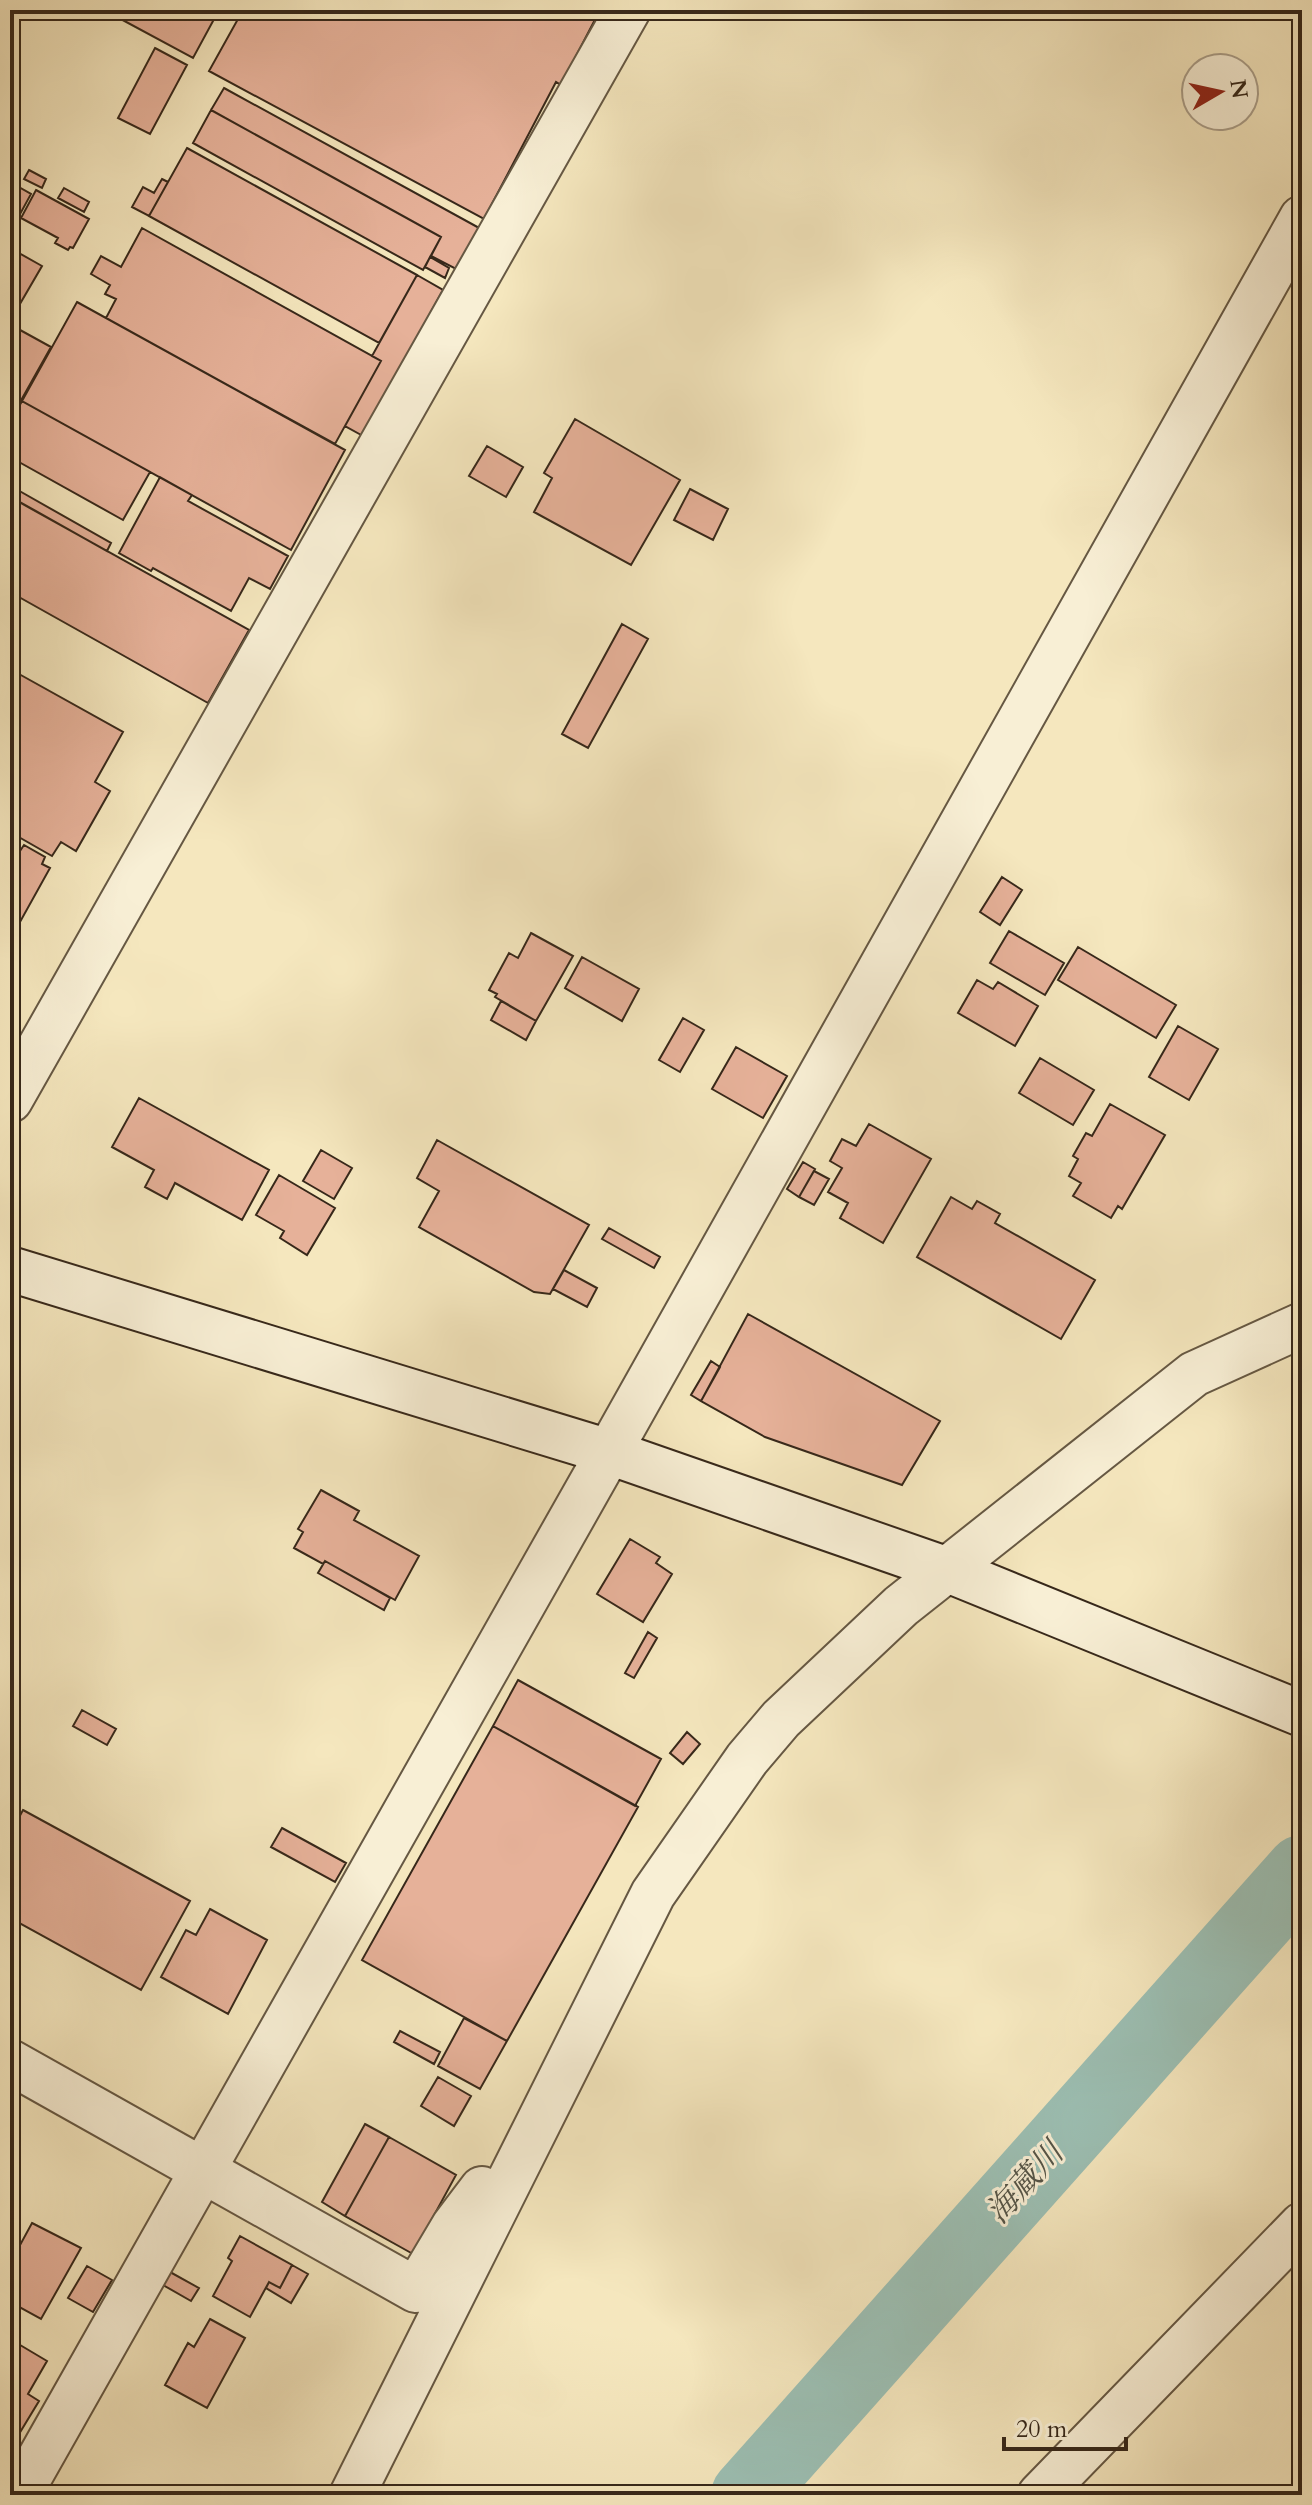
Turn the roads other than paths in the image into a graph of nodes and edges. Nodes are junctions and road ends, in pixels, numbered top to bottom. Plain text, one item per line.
1 (628, 10) edge
2 (1302, 218) edge
3 (10, 1100) edge
4 (10, 1269) edge
5 (1302, 1325) edge
6 (609, 1452) junction
7 (948, 1570) junction
8 (1302, 1714) edge
9 (10, 2062) edge
10 (555, 2091) junction
11 (202, 2168) junction
12 (1302, 2225) edge
13 (19, 2495) edge
14 (352, 2495) edge
15 (1040, 2495) edge

1 - 3 street
2 - 6 street
4 - 6 street
5 - 7 street
6 - 7 street
6 - 11 street
7 - 8 street
7 - 10 street
9 - 11 street
10 - 11 street
10 - 14 street
11 - 13 street
12 - 15 street

